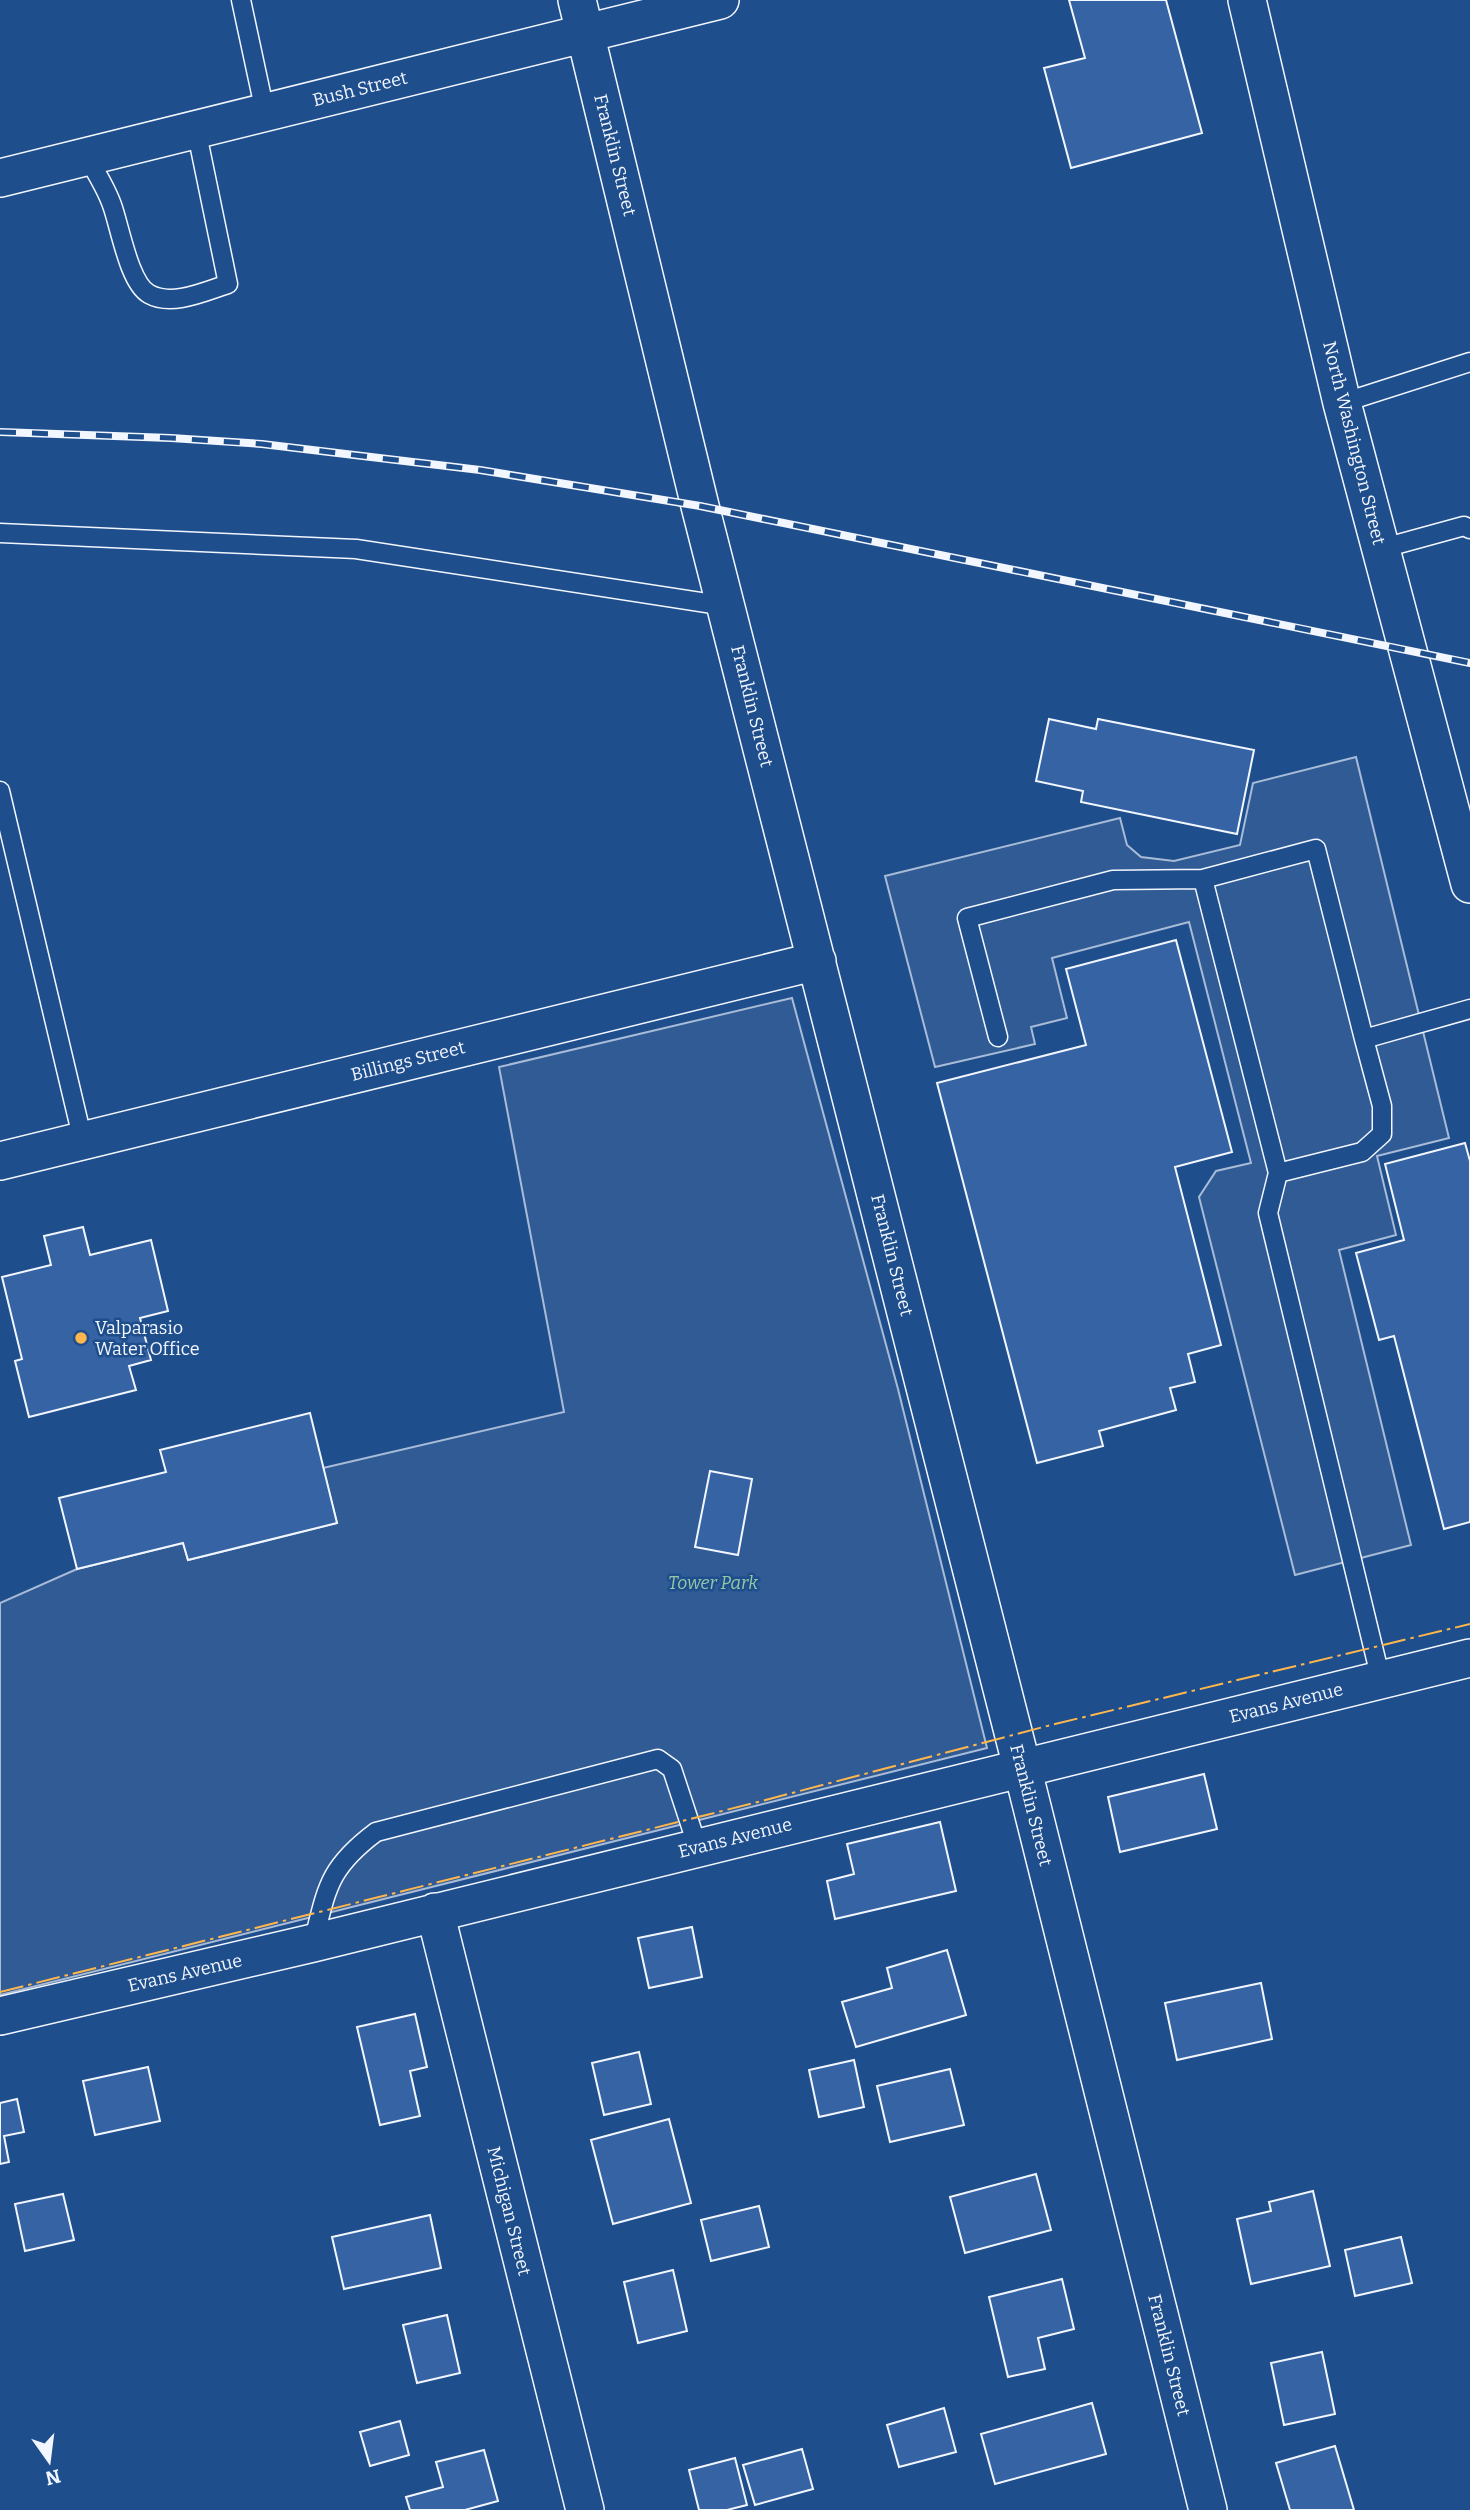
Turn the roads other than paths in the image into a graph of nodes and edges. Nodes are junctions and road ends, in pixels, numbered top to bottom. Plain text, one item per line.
1 (242, 0) edge
2 (720, 0) edge
3 (1247, 0) edge
4 (581, 16) edge
5 (265, 112) junction
6 (196, 130) junction
7 (88, 156) junction
8 (0, 178) edge
9 (1469, 368) edge
10 (1342, 403) junction
11 (1470, 529) edge
12 (0, 533) edge
13 (1380, 549) junction
14 (726, 607) junction
15 (0, 791) edge
16 (1203, 879) junction
17 (1470, 884) edge
18 (817, 961) junction
19 (1470, 1009) edge
20 (998, 1037) dead end
21 (1364, 1039) junction
22 (83, 1141) junction
23 (0, 1161) edge
24 (1278, 1173) junction
25 (1470, 1658) edge
26 (1381, 1680) junction
27 (1022, 1768) junction
28 (698, 1847) junction
29 (435, 1912) junction
30 (313, 1943) junction
31 (0, 2016) edge
32 (585, 2510) edge
33 (1208, 2510) edge

1 - 5 lane
2 - 4 street, Bush Street
3 - 10 street, North Washington Street
4 - 5 street, Bush Street
4 - 14 street, Franklin Street
5 - 6 street, Bush Street
6 - 7 street, Bush Street
6 - 7 lane
7 - 8 street, Bush Street
9 - 10 lane
10 - 13 street, North Washington Street
11 - 13 lane
12 - 14 lane
13 - 17 street, North Washington Street
14 - 18 street, Franklin Street
15 - 22 lane
16 - 20 lane
16 - 21 lane
16 - 24 lane
18 - 22 street, Billings Street
18 - 27 street, Franklin Street
19 - 21 lane
21 - 24 lane
22 - 23 street, Billings Street
24 - 26 lane
25 - 26 street, Evans Avenue
26 - 27 street, Evans Avenue
27 - 28 street, Evans Avenue
27 - 33 street, Franklin Street
28 - 29 street, Evans Avenue
28 - 30 lane
29 - 30 street, Evans Avenue
29 - 32 street, Michigan Street
30 - 31 street, Evans Avenue

